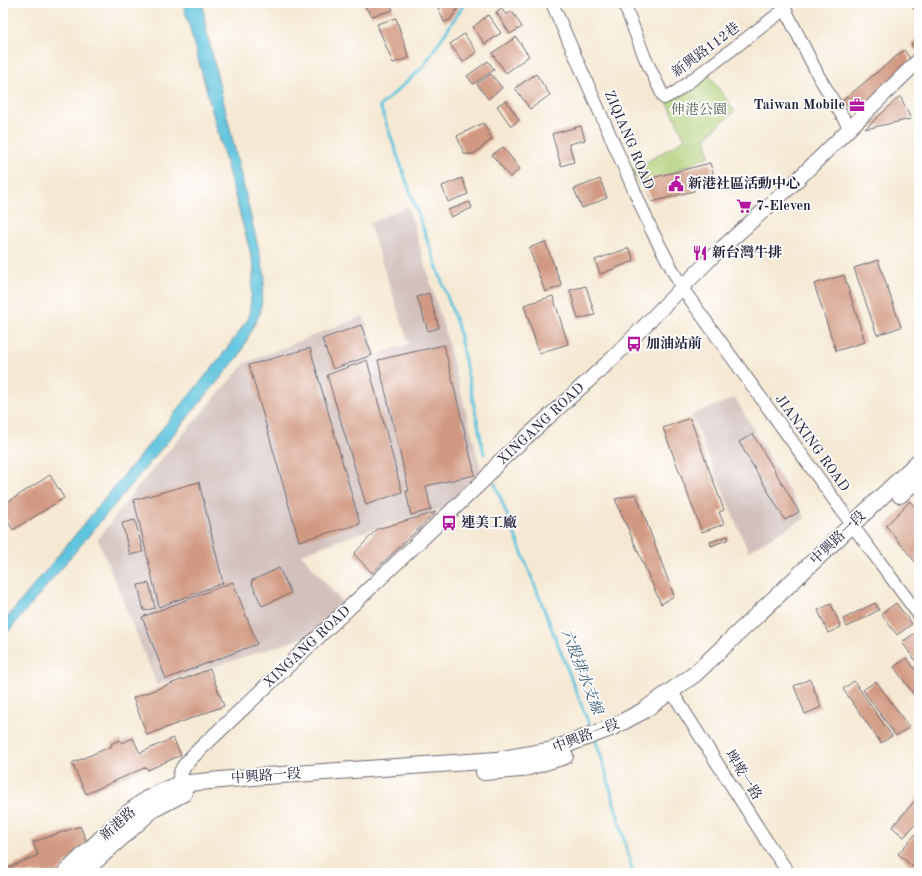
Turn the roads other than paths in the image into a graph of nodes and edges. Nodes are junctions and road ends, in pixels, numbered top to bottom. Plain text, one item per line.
1 (552, 3) edge
2 (624, 3) edge
3 (784, 6) edge
4 (919, 60) edge
5 (850, 129) junction
6 (682, 288) junction
7 (919, 461) edge
8 (919, 477) edge
9 (855, 529) junction
10 (919, 615) edge
11 (675, 696) junction
12 (181, 789) junction
13 (64, 873) edge
14 (82, 873) edge
15 (789, 873) edge

1 - 6 street, ZIQIANG ROAD
2 - 3 street, 新興路112巷
3 - 5 street
4 - 5 street, XINGANG ROAD
5 - 6 street, XINGANG ROAD
6 - 9 street, JIANXING ROAD
6 - 12 street, XINGANG ROAD
7 - 9 main road, 中興路一段
8 - 9 main road, 中興路一段
9 - 10 street, JIANXING ROAD
9 - 11 main road, 中興路一段
11 - 12 main road, 中興路一段
11 - 15 street, 埤墘一路
12 - 13 main road, 新港路
12 - 14 main road, 新港路

